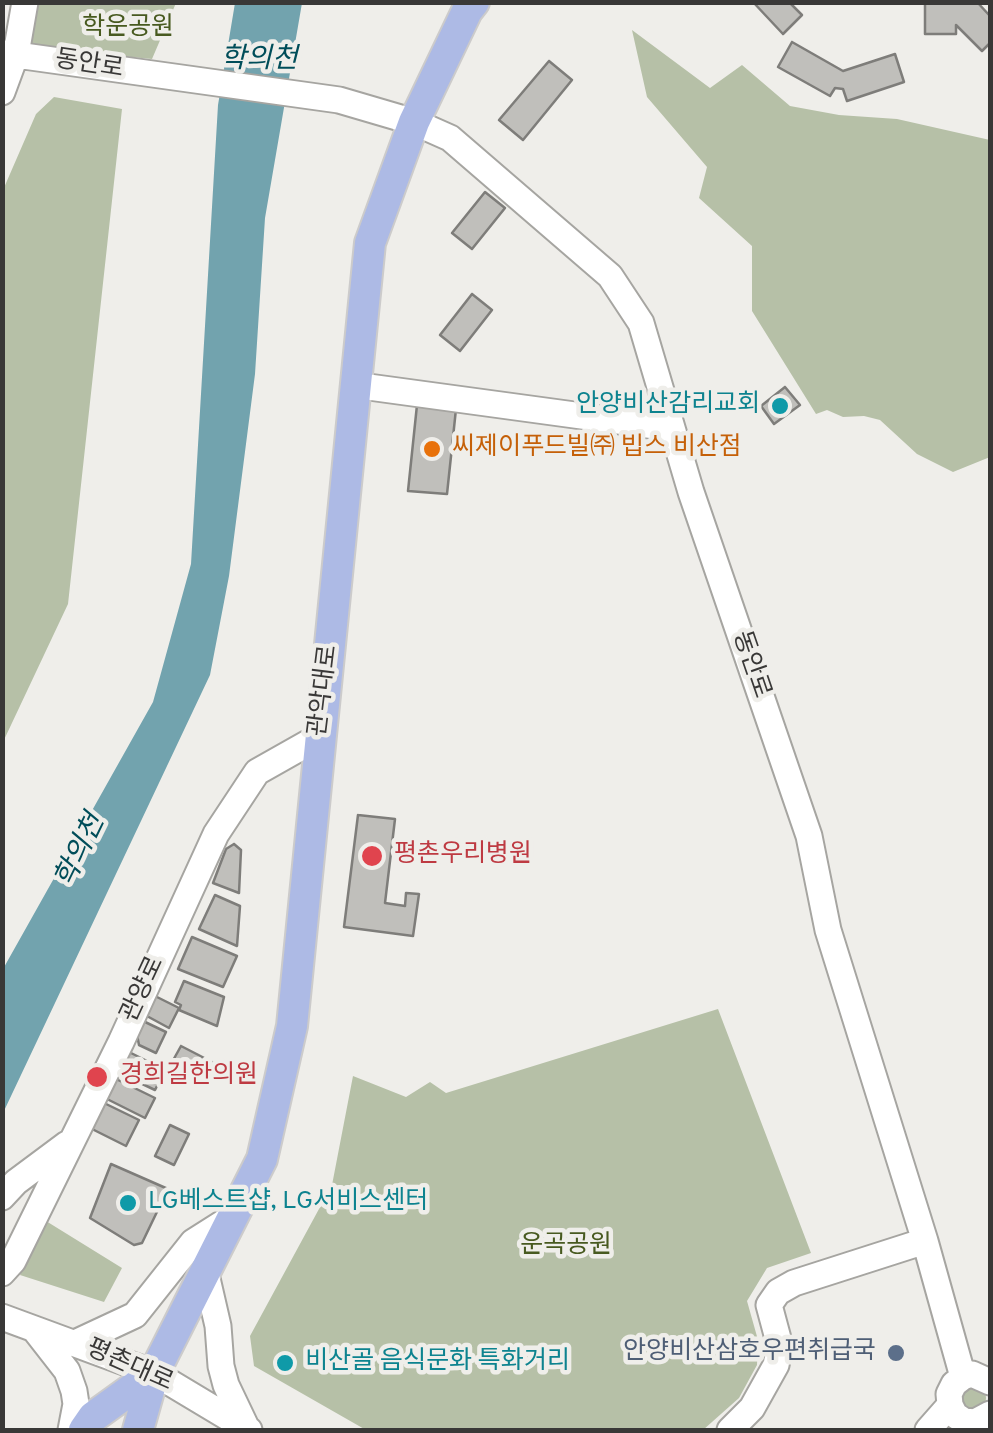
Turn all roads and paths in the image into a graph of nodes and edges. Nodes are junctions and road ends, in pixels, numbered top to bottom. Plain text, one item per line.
1 (25, 2) edge
2 (474, 2) edge
3 (9, 54) edge
4 (2, 92) edge
5 (414, 122) junction
6 (354, 385) junction
7 (670, 428) junction
8 (319, 736) junction
9 (71, 1141) junction
10 (2, 1197) edge
11 (234, 1216) junction
12 (925, 1240) junction
13 (2, 1272) edge
14 (206, 1274) junction
15 (2, 1317) edge
16 (32, 1326) junction
17 (75, 1343) junction
18 (990, 1352) edge
19 (154, 1373) junction
20 (975, 1378) edge
21 (950, 1405) junction
22 (990, 1414) edge
23 (71, 1430) edge
24 (84, 1430) edge
25 (138, 1430) edge
26 (248, 1430) edge
27 (730, 1430) edge
28 (928, 1430) edge

1 - 3 street
2 - 5 main road, 관악대로
3 - 4 street
3 - 5 street, 동안로
5 - 6 main road, 관악대로
5 - 7 street, 동안로
6 - 7 street
6 - 8 main road, 관악대로
7 - 12 street, 동안로
8 - 9 street, 관양로
8 - 11 main road, 관악대로
9 - 10 street
9 - 13 street, 관양로
11 - 14 main road, 관악대로
11 - 17 street
12 - 20 street, 동안로
12 - 27 street
14 - 19 main road, 관악대로
14 - 26 street
15 - 16 street, 평촌대로
16 - 17 street, 평촌대로
16 - 23 street
17 - 19 street, 평촌대로
18 - 20 street
19 - 24 main road, 관악대로
19 - 25 main road, 관악대로
19 - 26 street, 평촌대로
20 - 21 street
21 - 22 street
21 - 28 street

